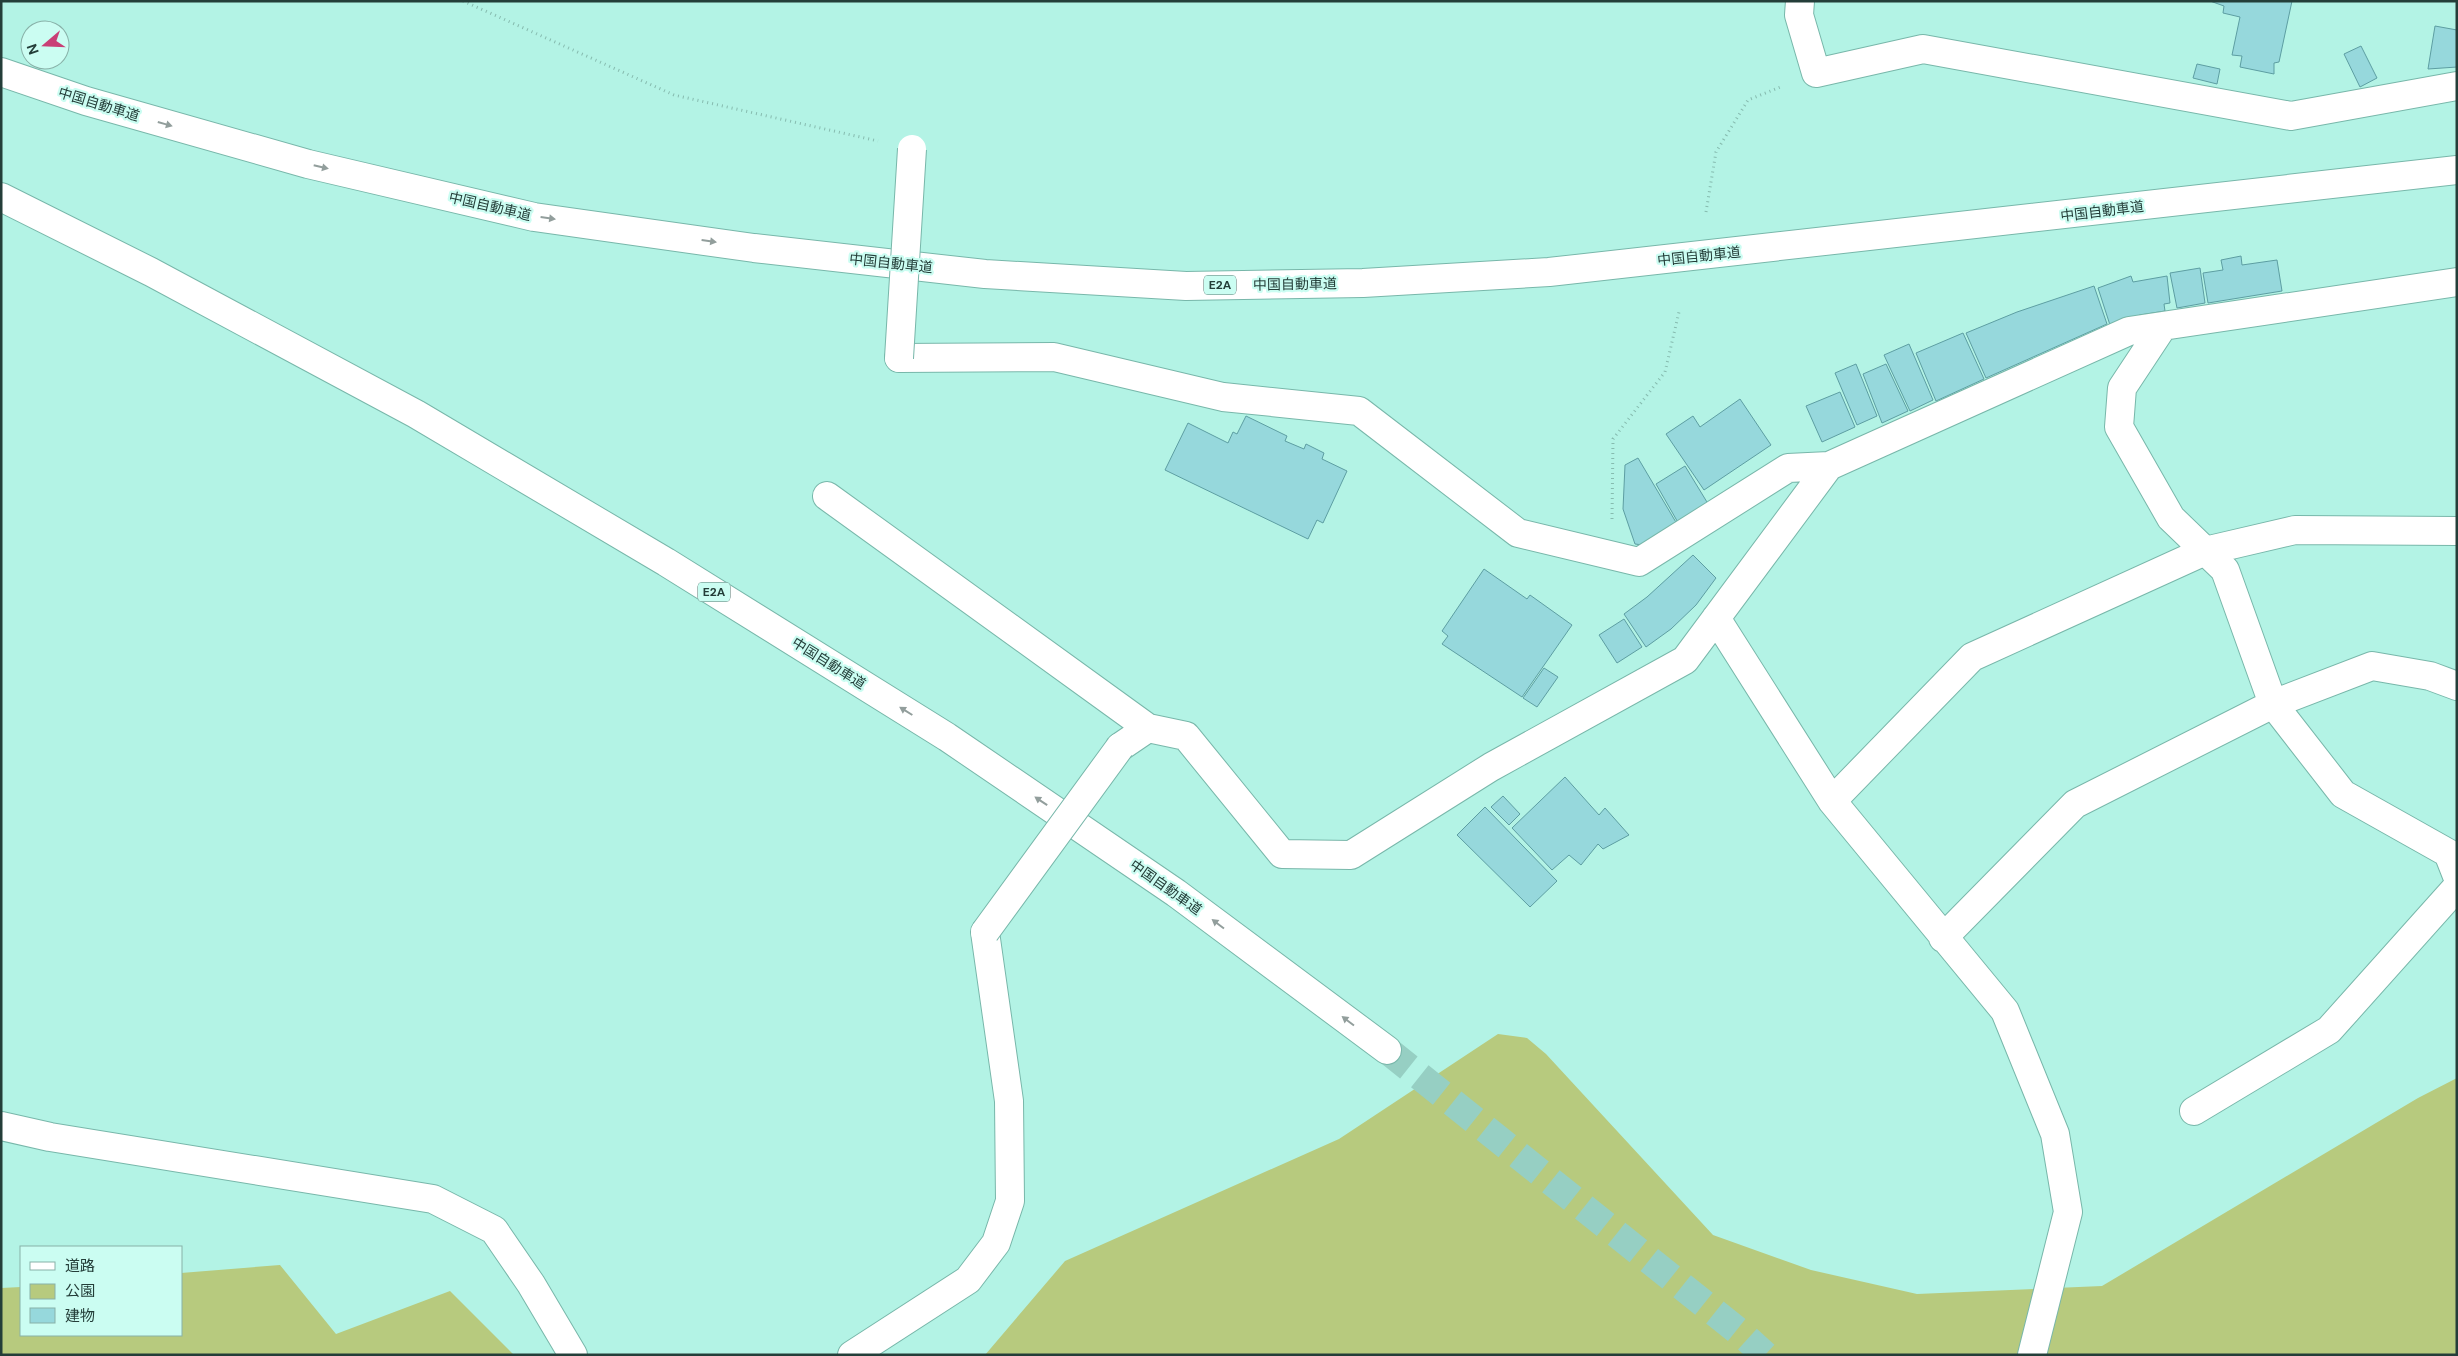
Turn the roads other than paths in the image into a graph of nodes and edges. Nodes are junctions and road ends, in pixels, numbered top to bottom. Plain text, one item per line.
1 (1796, 6) edge
2 (1, 72) edge
3 (2457, 86) edge
4 (912, 149) road end
5 (2457, 170) edge
6 (1, 197) edge
7 (2457, 282) edge
8 (2163, 326) junction
9 (1829, 466) junction
10 (827, 496) dead end
11 (2457, 531) edge
12 (2205, 551) junction
13 (1716, 618) junction
14 (2457, 686) edge
15 (2273, 704) junction
16 (1148, 728) junction
17 (1832, 801) junction
18 (2457, 876) edge
19 (2457, 887) edge
20 (1943, 938) junction
21 (1387, 1050) tunnel mouth
22 (2194, 1111) dead end
23 (1, 1126) edge
24 (573, 1355) edge
25 (852, 1355) edge
26 (2032, 1355) edge

1 - 3 main road
2 -> 5 main road, 中国自動車道 / E2A
4 - 9 main road, bridge
21 -> 6 main road, 中国自動車道 / E2A
7 - 8 main road
8 - 9 main road
8 - 12 main road
9 - 13 main road
10 - 16 main road
11 - 12 main road
12 - 15 main road
12 - 17 main road
13 - 16 main road
13 - 17 main road
14 - 15 main road
15 - 18 main road
15 - 20 main road
16 - 25 main road, bridge
17 - 20 main road
19 - 22 main road
20 - 26 main road
23 - 24 main road

